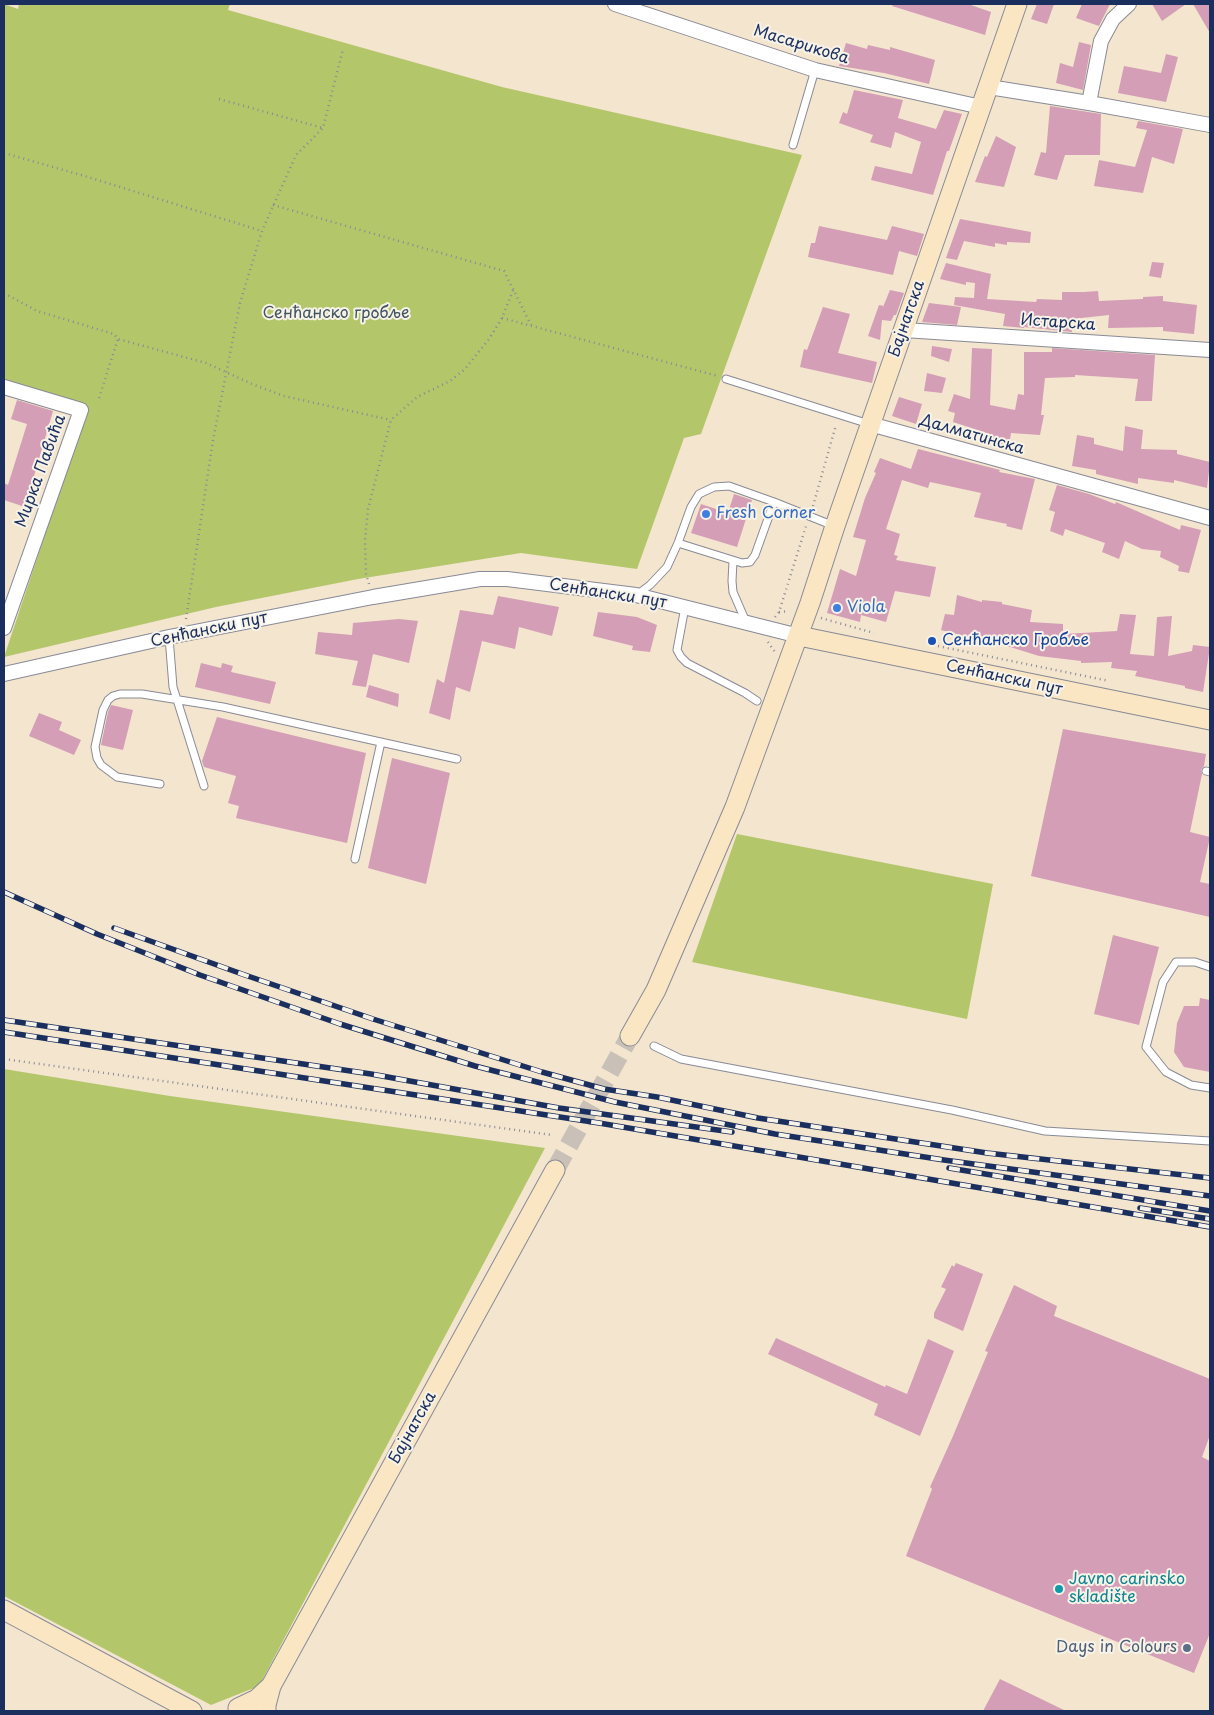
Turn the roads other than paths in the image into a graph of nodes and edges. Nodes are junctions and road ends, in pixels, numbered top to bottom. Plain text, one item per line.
1 (616, 4) edge
2 (1017, 4) edge
3 (1128, 4) edge
4 (814, 70) junction
5 (988, 87) junction
6 (1089, 103) junction
7 (981, 107) junction
8 (1210, 125) edge
9 (793, 145) dead end
10 (904, 330) junction
11 (1210, 350) edge
12 (726, 379) road end
13 (4, 387) edge
14 (870, 424) junction
15 (774, 502) junction
16 (1210, 518) edge
17 (835, 526) junction
18 (678, 543) junction
19 (733, 561) junction
20 (636, 595) junction
21 (685, 608) junction
22 (746, 622) junction
23 (4, 628) edge
24 (799, 636) junction
25 (169, 637) junction
26 (4, 674) edge
27 (177, 700) junction
28 (757, 701) dead end
29 (1210, 720) edge
30 (381, 742) junction
31 (457, 759) dead end
32 (160, 784) dead end
33 (204, 786) dead end
34 (355, 859) dead end
35 (1210, 966) edge
36 (630, 1036) tunnel mouth
37 (654, 1046) dead end
38 (1210, 1088) edge
39 (1210, 1141) edge
40 (555, 1170) tunnel mouth
41 (4, 1610) edge
42 (271, 1686) junction
43 (233, 1709) edge
44 (194, 1711) edge
45 (259, 1711) edge
46 (266, 1711) edge

1 - 4 street, Масарикова
2 - 5 main road, Бајнатска
3 - 6 street
4 - 7 street, Масарикова
4 - 9 lane
5 - 6 street
5 - 7 main road, Бајнатска
6 - 8 street
7 - 10 main road, Бајнатска
10 - 11 street, Истарска
10 - 14 main road, Бајнатска
12 - 14 lane, Далматинска
13 - 23 street, Мирка Павића
14 - 16 street, Далматинска
14 - 17 main road, Бајнатска
15 - 17 lane
15 - 18 lane
15 - 19 lane
17 - 24 main road, Бајнатска
18 - 19 lane
18 - 20 lane
19 - 22 lane
20 - 21 street, Сенћански пут
20 - 25 street, Сенћански пут
21 - 22 street, Сенћански пут
21 - 28 lane
22 - 24 street, Сенћански пут
24 - 29 main road, Сенћански пут
24 - 36 main road, Бајнатска
25 - 26 street, Сенћански пут
25 - 27 lane
27 - 30 lane
27 - 32 lane
27 - 33 lane
30 - 31 lane
30 - 34 lane
35 - 38 lane
37 - 39 lane
40 - 42 main road, Бајнатска
41 - 44 main road
42 - 43 main road
42 - 46 main road
43 - 45 main road

